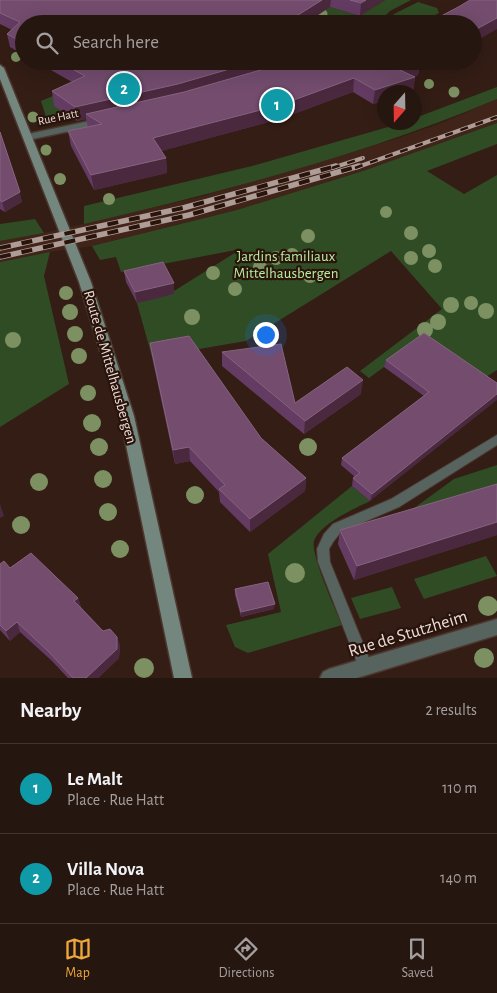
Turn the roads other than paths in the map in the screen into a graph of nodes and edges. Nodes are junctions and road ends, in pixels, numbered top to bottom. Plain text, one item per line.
1 (0, 68) edge
2 (115, 118) edge
3 (28, 137) junction
4 (497, 438) edge
5 (497, 627) edge
6 (366, 668) junction
7 (183, 678) edge
8 (330, 678) edge

1 - 3 main road, Route de Mittelhausbergen
2 - 3 street, Rue Hatt
3 - 7 main road, Route de Mittelhausbergen
4 - 6 lane
5 - 6 street, Rue de Stutzheim
6 - 8 street, Rue de Stutzheim

